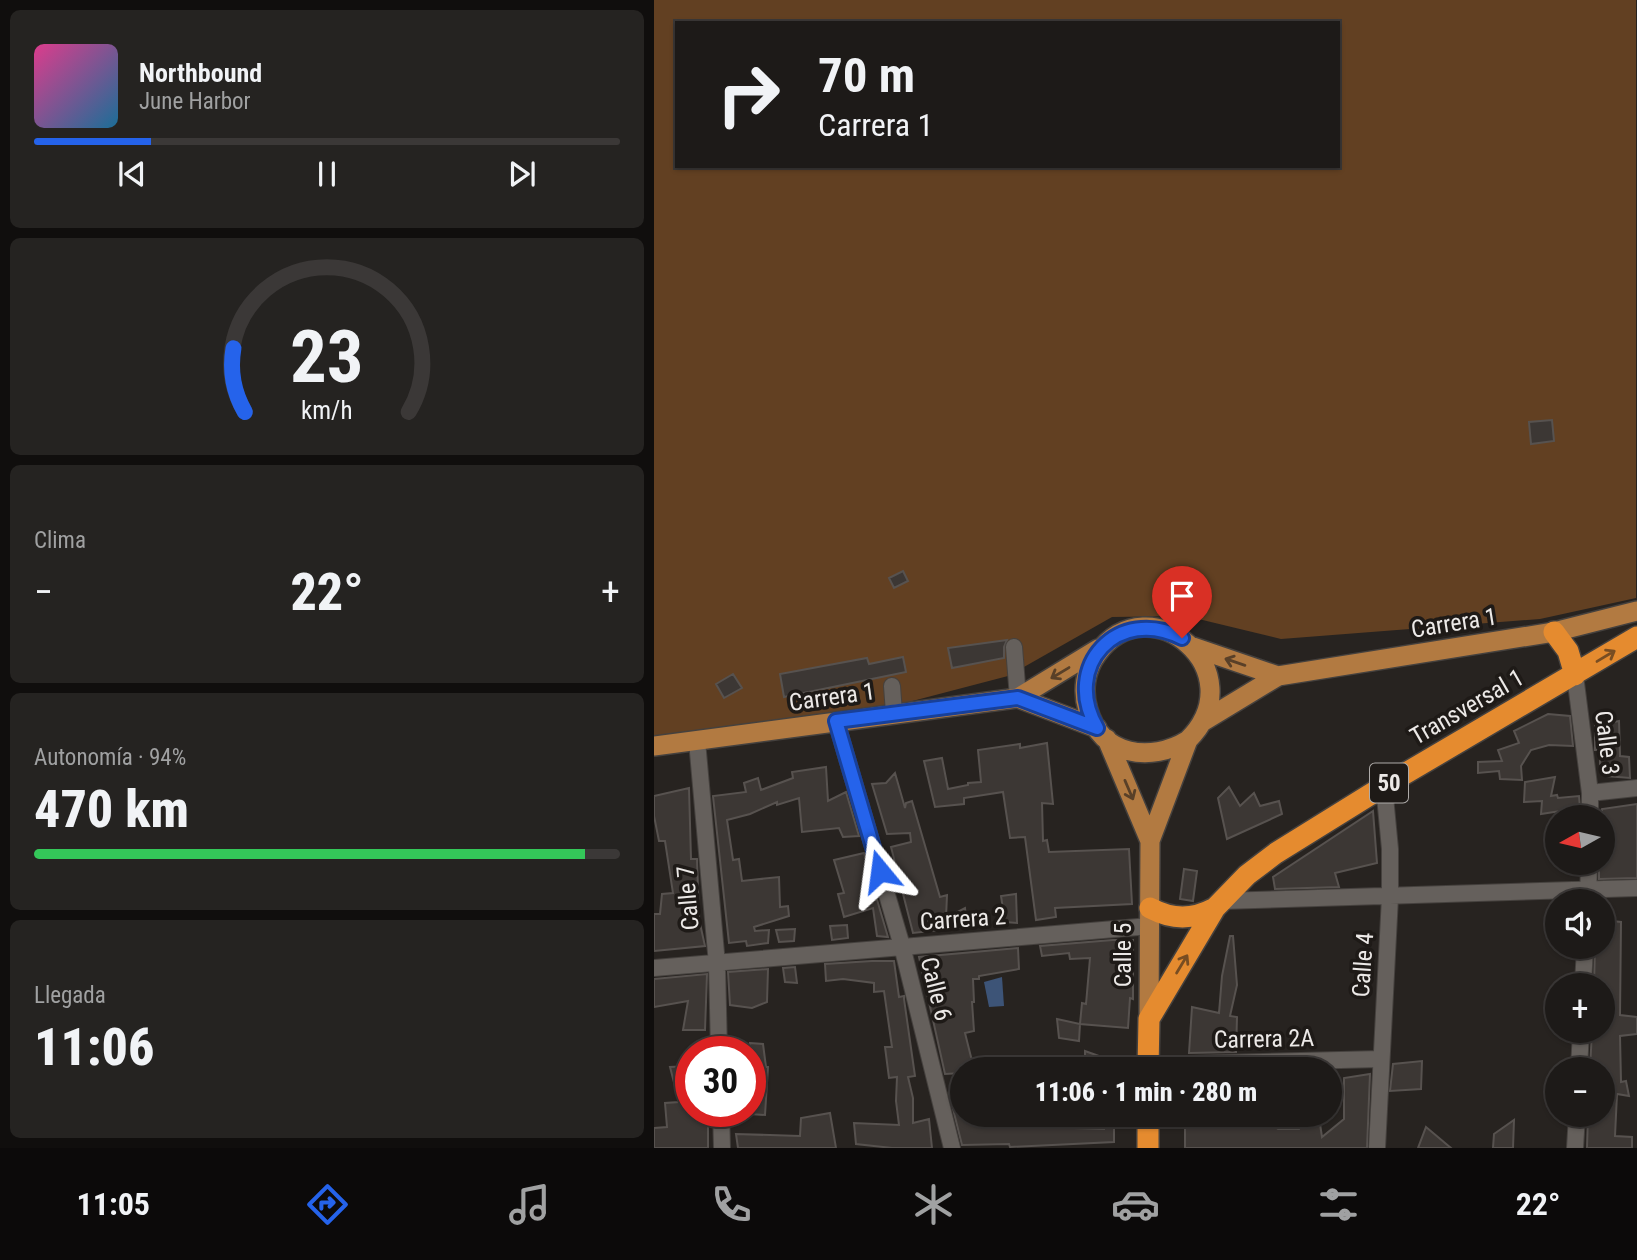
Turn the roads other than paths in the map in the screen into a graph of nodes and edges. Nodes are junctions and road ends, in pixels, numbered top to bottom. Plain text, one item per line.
1 (1636, 611) edge
2 (1554, 632) junction
3 (1636, 637) edge
4 (1013, 647) dead end
5 (1102, 647) junction
6 (1193, 648) junction
7 (1576, 675) junction
8 (1278, 677) junction
9 (892, 686) dead end
10 (1018, 698) junction
11 (894, 713) junction
12 (836, 721) junction
13 (1202, 722) junction
14 (1102, 734) junction
15 (1188, 740) junction
16 (697, 741) junction
17 (654, 746) edge
18 (1384, 786) junction
19 (1636, 788) edge
20 (1590, 793) junction
21 (1590, 805) edge
22 (1150, 841) junction
23 (1636, 888) edge
24 (1615, 892) edge
25 (1545, 896) edge
26 (1390, 897) junction
27 (1218, 904) junction
28 (1150, 917) junction
29 (902, 946) junction
30 (717, 964) junction
31 (654, 968) edge
32 (1149, 1019) junction
33 (719, 1036) edge
34 (1149, 1057) edge
35 (1380, 1059) junction
36 (1342, 1060) edge
37 (721, 1127) edge
38 (1148, 1127) edge
39 (1576, 1127) edge
40 (722, 1148) edge
41 (952, 1148) edge
42 (1148, 1148) edge
43 (1377, 1148) edge
44 (1575, 1148) edge

1 - 2 main road, Carrera 1
2 - 7 highway
2 - 8 main road, Carrera 1
7 -> 3 highway, Transversal 1 / 50
4 - 10 street
5 - 6 main road
5 -> 10 main road, Carrera 1
5 - 14 main road
8 -> 6 main road, Carrera 1
6 - 13 main road
7 - 18 highway, Transversal 1 / 50
7 - 20 street, Calle 3
8 - 13 main road, Carrera 1
9 - 11 street
10 - 11 main road, Carrera 1
10 - 14 main road, Carrera 1
11 - 12 main road, Carrera 1
12 - 16 main road, Carrera 1
12 - 29 street, Calle 6
13 - 15 main road
14 - 15 main road
14 -> 22 main road, Calle 5
15 - 22 main road, Calle 5
16 - 17 main road, Carrera 1
16 - 30 street, Calle 7
18 - 26 street, Calle 4
18 - 27 highway, Transversal 1 / 50
19 - 20 street
20 - 21 street, Calle 3
22 - 28 main road, Calle 5
23 - 24 street
25 - 26 street
26 - 27 street
26 - 35 street, Calle 4
27 - 28 highway
32 -> 27 highway, Transversal 1 / 50
28 - 29 street, Carrera 2
28 - 32 main road, Calle 5
29 - 30 street, Carrera 2
29 - 41 street, Calle 6
30 - 31 street, Carrera 2
30 - 33 street, Calle 7
32 - 34 highway, Calle 5
35 - 36 street, Carrera 2A
35 - 43 street, Calle 4
37 - 40 street
38 - 42 highway
39 - 44 street

